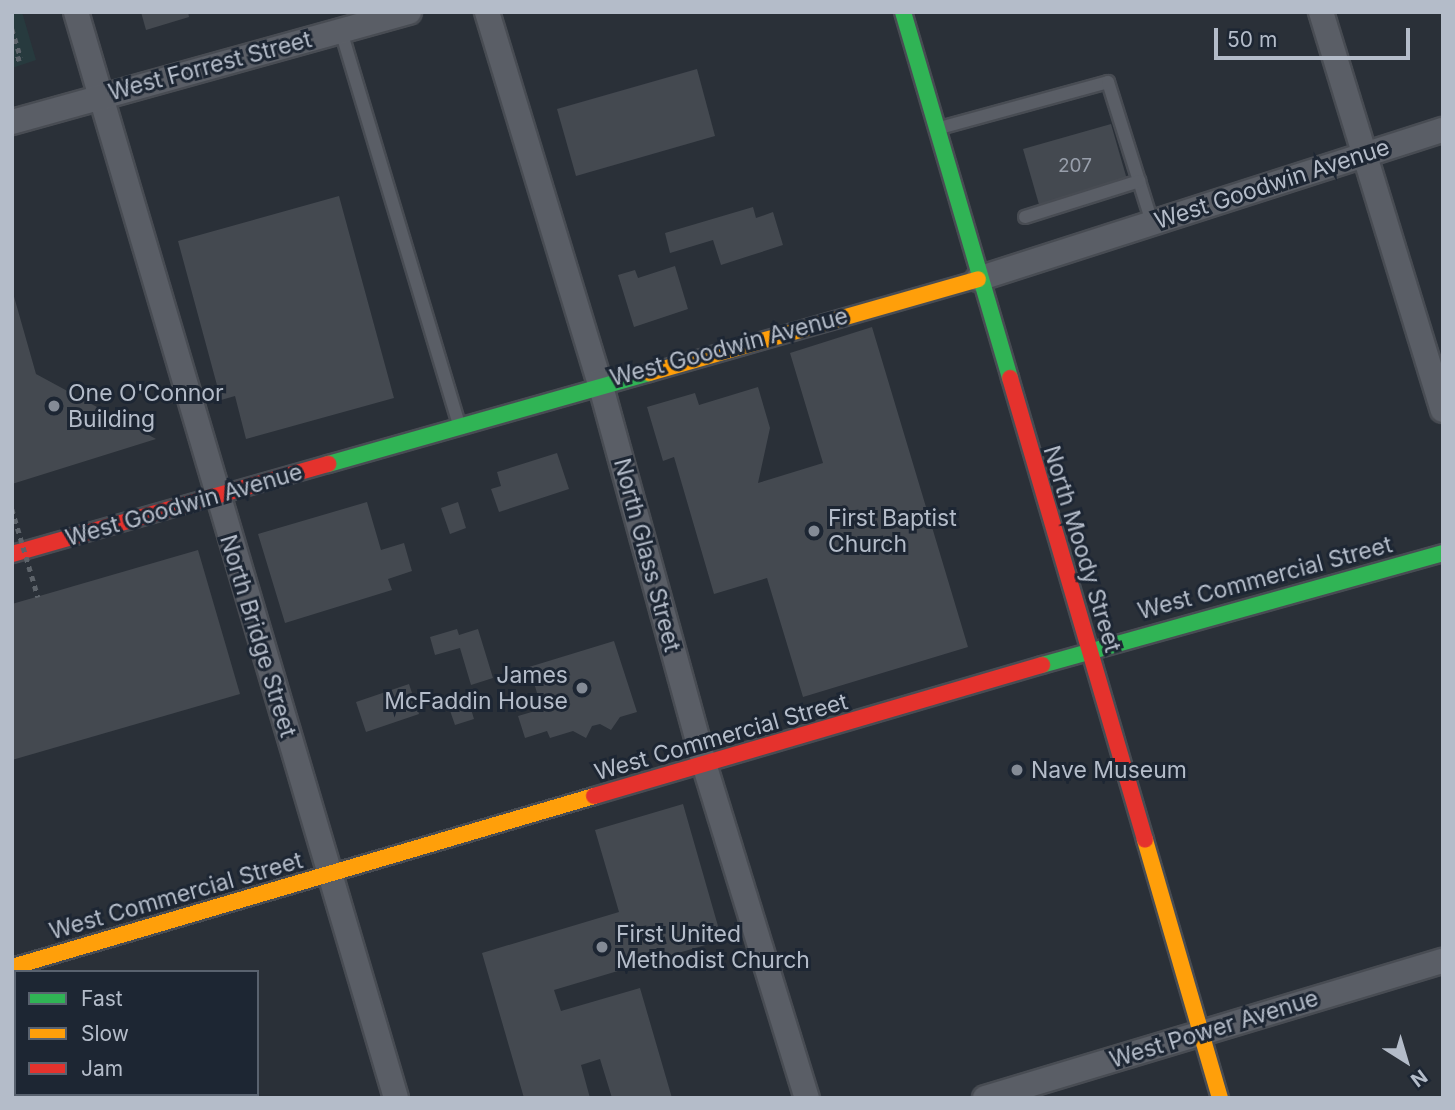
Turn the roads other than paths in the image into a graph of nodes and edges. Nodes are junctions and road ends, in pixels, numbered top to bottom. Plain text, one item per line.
1 (76, 12) edge
2 (409, 12) edge
3 (487, 12) edge
4 (903, 12) edge
5 (1321, 12) edge
6 (341, 31) junction
7 (101, 95) junction
8 (12, 122) edge
9 (936, 129) junction
10 (1443, 130) edge
11 (1365, 154) junction
12 (1139, 181) junction
13 (1025, 217) dead end
14 (1152, 222) junction
15 (978, 279) junction
16 (600, 383) junction
17 (1443, 410) edge
18 (459, 425) junction
19 (216, 497) junction
20 (1443, 553) edge
21 (12, 554) edge
22 (1088, 651) junction
23 (705, 767) junction
24 (331, 874) junction
25 (1443, 961) edge
26 (12, 967) edge
27 (1201, 1032) junction
28 (396, 1098) edge
29 (807, 1098) edge
30 (985, 1098) edge
31 (1220, 1098) edge

1 - 7 street, North Bridge Street
2 - 6 street, West Forrest Street
3 - 16 street, North Glass Street
4 - 9 main road, North Moody Street
5 - 11 street
6 - 7 street, West Forrest Street
6 - 18 lane
7 - 8 street, West Forrest Street
7 - 19 street, North Bridge Street
9 - 12 lane
9 - 15 main road, North Moody Street
10 - 11 street, West Goodwin Avenue
11 - 14 street, West Goodwin Avenue
11 - 17 street
12 - 13 lane
12 - 14 lane
14 - 15 street, West Goodwin Avenue
15 - 16 main road, West Goodwin Avenue
15 - 22 main road, North Moody Street
16 - 18 main road, West Goodwin Avenue
16 - 23 street, North Glass Street
18 - 19 main road, West Goodwin Avenue
19 - 21 main road, West Goodwin Avenue
19 - 24 street, North Bridge Street
20 - 22 main road, West Commercial Street
22 - 23 main road, West Commercial Street
22 - 27 main road, North Moody Street
23 - 24 main road, West Commercial Street
23 - 29 street, North Glass Street
24 - 26 main road, West Commercial Street
24 - 28 street, North Bridge Street
25 - 27 street, West Power Avenue
27 - 30 street, West Power Avenue
27 - 31 main road, North Moody Street

